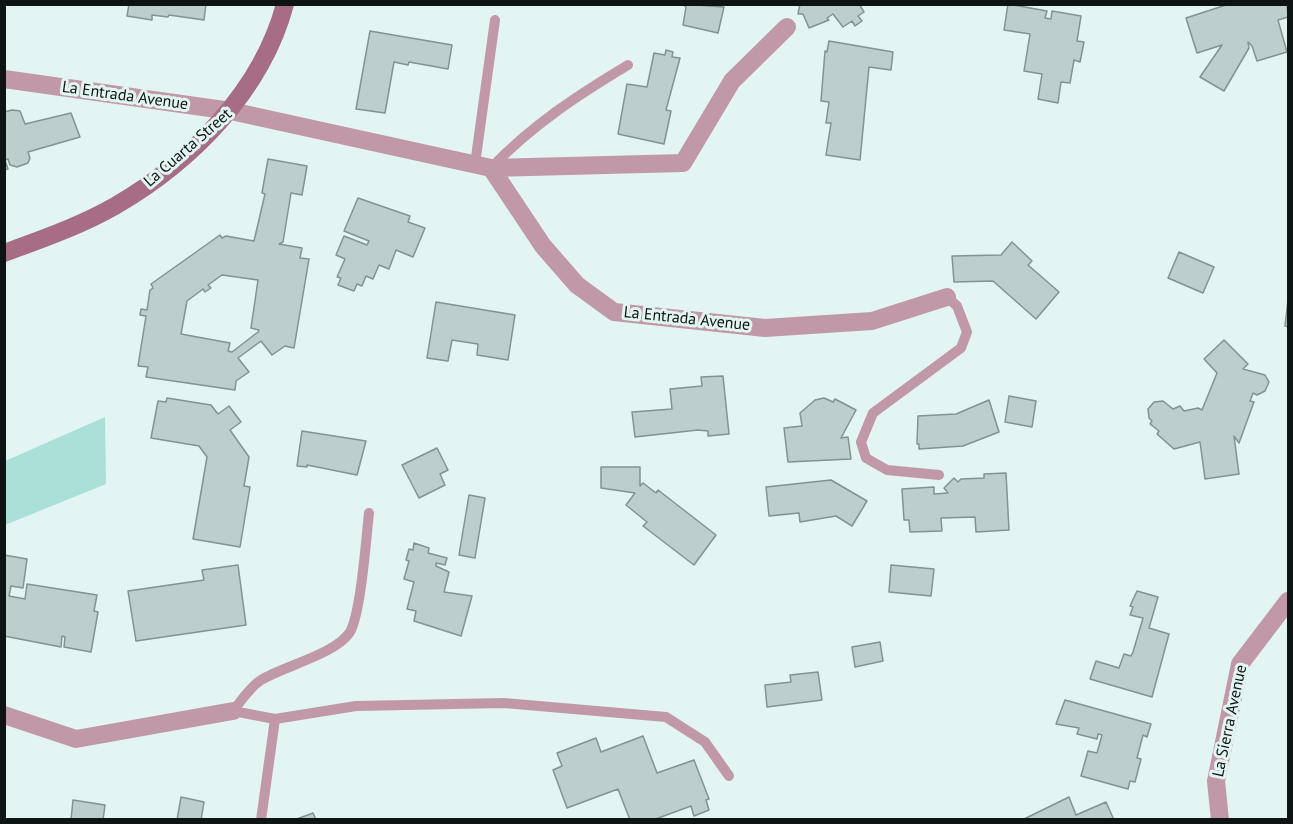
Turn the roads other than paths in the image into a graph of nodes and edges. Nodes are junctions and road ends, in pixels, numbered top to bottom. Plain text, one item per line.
1 (285, 4) edge
2 (495, 20) dead end
3 (787, 27) dead end
4 (628, 65) dead end
5 (4, 79) edge
6 (231, 111) junction
7 (483, 166) junction
8 (4, 253) edge
9 (947, 297) joint
10 (939, 475) dead end
11 (369, 513) dead end
12 (1288, 601) edge
13 (233, 711) junction
14 (4, 715) edge
15 (275, 719) junction
16 (729, 776) dead end
17 (261, 819) edge
18 (1220, 819) edge

1 - 6 street, La Cuarta Street
2 - 7 lane
3 - 7 street, La Entrada Avenue
4 - 7 lane
5 - 6 street, La Entrada Avenue
6 - 7 street, La Entrada Avenue
6 - 8 street, La Cuarta Street
7 - 9 street, La Entrada Avenue
9 - 10 lane
11 - 13 lane
12 - 18 street, La Sierra Avenue
13 - 14 street
13 - 15 lane
15 - 16 lane
15 - 17 lane

